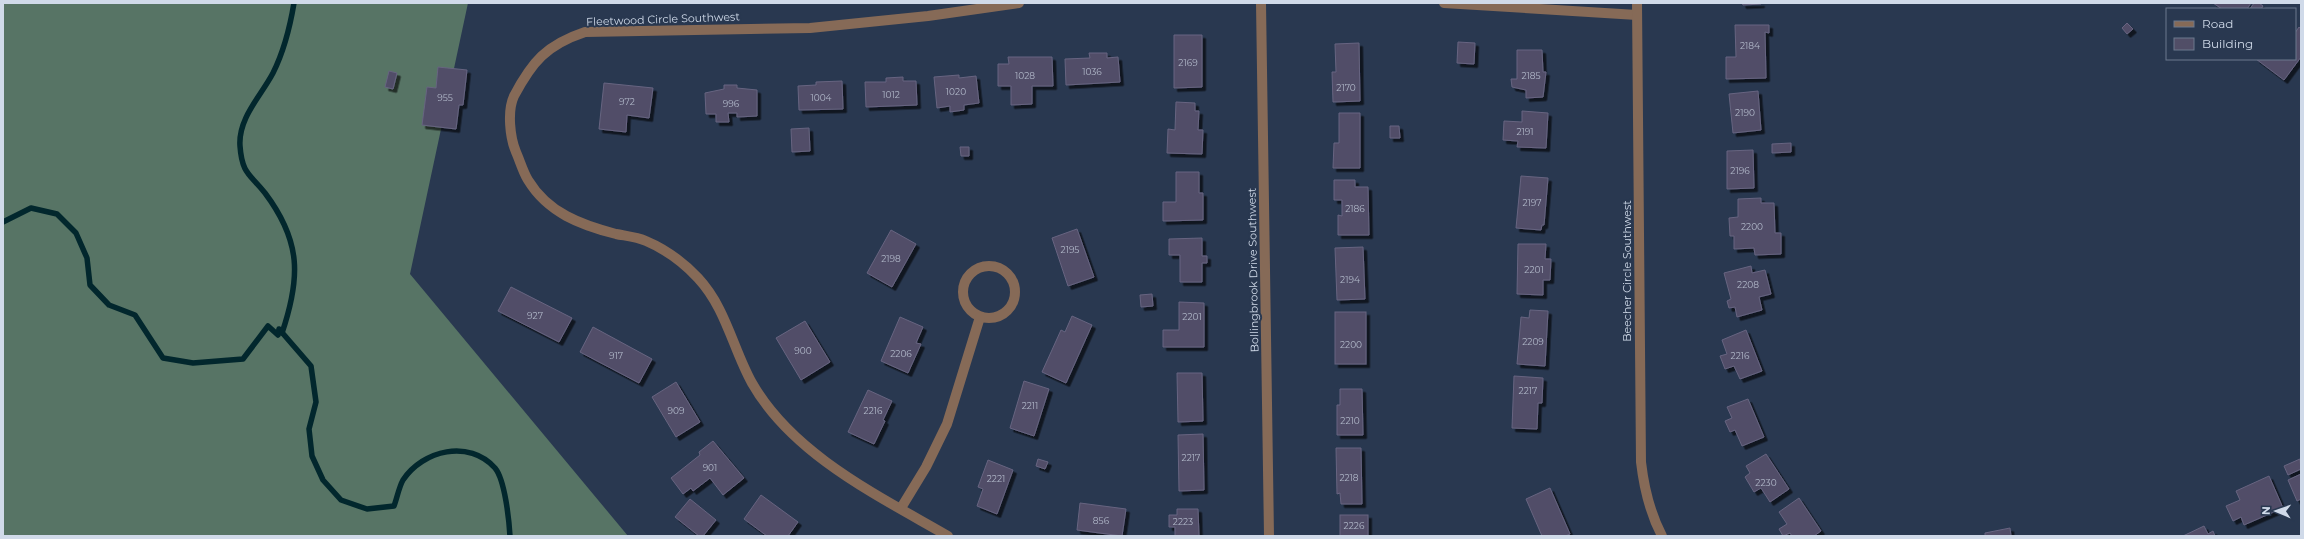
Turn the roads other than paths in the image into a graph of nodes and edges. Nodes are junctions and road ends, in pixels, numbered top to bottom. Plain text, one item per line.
1 (1019, 3) edge
2 (1261, 3) edge
3 (1444, 3) edge
4 (1637, 3) edge
5 (1637, 16) junction
6 (980, 317) junction
7 (901, 508) junction
8 (948, 536) edge
9 (1269, 536) edge
10 (1662, 536) edge

1 - 7 street, Fleetwood Circle Southwest
2 - 9 street, Bollingbrook Drive Southwest
3 - 5 street
4 - 5 street, Beecher Circle Southwest
5 - 10 street, Beecher Circle Southwest
6 - 6 street
6 - 7 street
7 - 8 street, Fleetwood Circle Southwest

